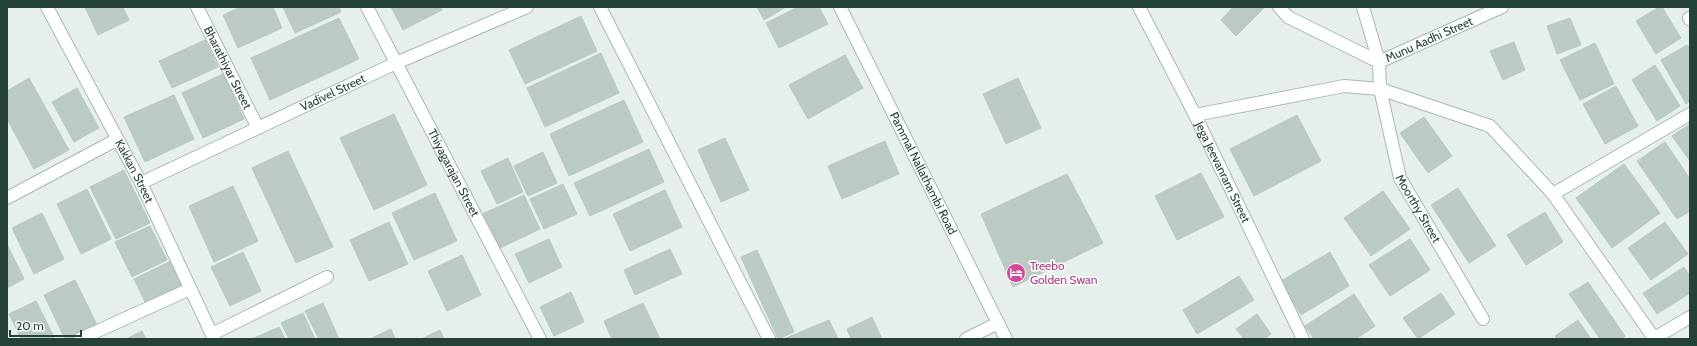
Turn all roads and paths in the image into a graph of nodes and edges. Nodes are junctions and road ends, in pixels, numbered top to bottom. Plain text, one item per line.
1 (47, 7) edge
2 (197, 7) edge
3 (367, 7) edge
4 (527, 7) edge
5 (600, 7) edge
6 (840, 7) edge
7 (1139, 7) edge
8 (1279, 7) edge
9 (1363, 7) edge
10 (1502, 7) edge
11 (1379, 62) junction
12 (396, 63) junction
13 (1380, 89) junction
14 (1690, 114) edge
15 (1195, 115) junction
16 (258, 128) junction
17 (116, 140) junction
18 (140, 183) junction
19 (1553, 194) junction
20 (7, 198) edge
21 (327, 277) dead end
22 (190, 289) junction
23 (1690, 317) edge
24 (1483, 319) dead end
25 (998, 323) junction
26 (213, 336) edge
27 (1654, 338) edge
28 (80, 339) edge
29 (540, 339) edge
30 (769, 339) edge
31 (966, 339) edge
32 (1006, 339) edge
33 (1303, 339) edge

1 - 17 street, Kakkan Street
2 - 16 street, Bharathiyar Street
3 - 12 street, Thiyagarajan Street
4 - 12 street, Vadivel Street
5 - 30 street
6 - 25 street, Pammal Nallathambi Road
7 - 15 street, Jega Jeevanram Street
8 - 11 street
9 - 11 street, Moorthy Street
10 - 11 street, Munu Aadhi Street
11 - 13 street, Moorthy Street
12 - 16 street, Vadivel Street
12 - 29 street, Thiyagarajan Street
13 - 15 street
13 - 19 street
13 - 24 street, Moorthy Street
14 - 19 street
15 - 33 street, Jega Jeevanram Street
16 - 18 street, Vadivel Street
17 - 18 street, Kakkan Street
17 - 20 street
18 - 22 street, Kakkan Street
19 - 27 street
21 - 26 street
22 - 26 street, Kakkan Street
22 - 28 street
23 - 27 street
25 - 31 street
25 - 32 street, Pammal Nallathambi Road

